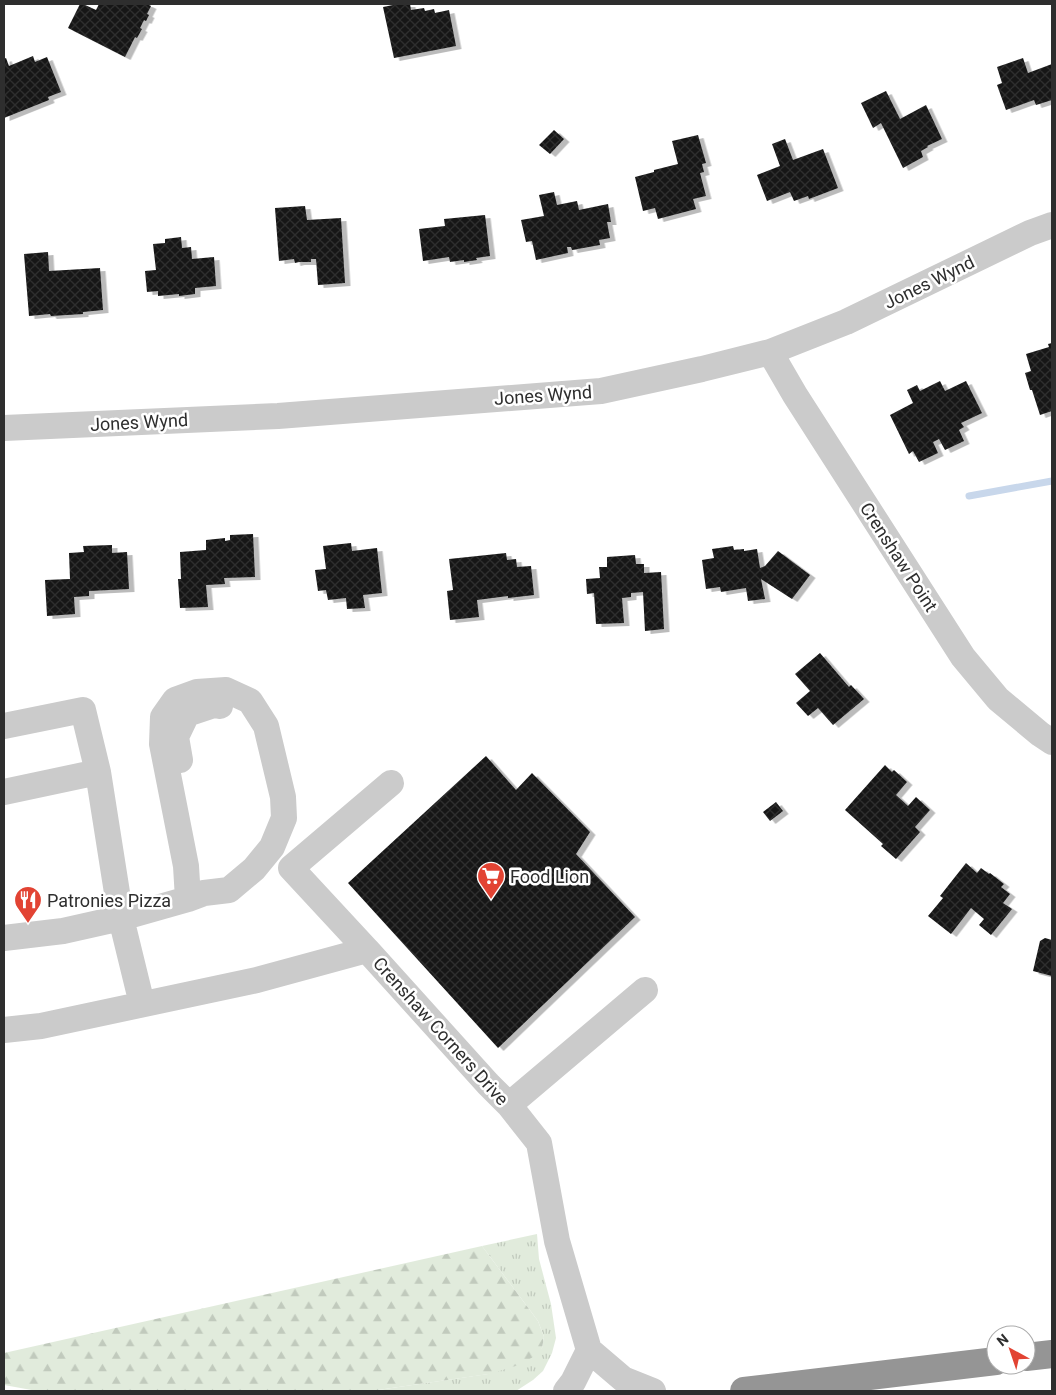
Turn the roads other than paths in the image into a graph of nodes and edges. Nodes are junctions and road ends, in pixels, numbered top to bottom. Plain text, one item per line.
1 (1052, 225) edge
2 (770, 352) junction
3 (4, 428) edge
4 (4, 726) edge
5 (1052, 742) edge
6 (98, 772) junction
7 (391, 783) dead end
8 (4, 792) edge
9 (272, 847) junction
10 (186, 866) junction
11 (292, 868) junction
12 (196, 896) junction
13 (121, 918) junction
14 (4, 938) edge
15 (367, 950) junction
16 (645, 990) dead end
17 (142, 1004) junction
18 (4, 1030) edge
19 (509, 1105) junction
20 (589, 1350) junction
21 (1052, 1354) edge
22 (1036, 1356) edge
23 (986, 1362) edge
24 (566, 1391) edge
25 (653, 1391) edge
26 (744, 1391) edge

1 - 2 street, Jones Wynd
2 - 3 street, Jones Wynd
2 - 5 street, Crenshaw Point
4 - 6 street
6 - 8 street
6 - 13 street
7 - 11 street
9 - 10 street
9 - 11 street
9 - 12 street
10 - 12 street
10 - 12 street
11 - 15 street
12 - 13 street
13 - 14 street
13 - 17 street
15 - 17 street, Crenshaw Corners Drive
15 - 19 street, Crenshaw Corners Drive
16 - 19 street
17 - 18 street, Crenshaw Corners Drive
19 - 20 street, Crenshaw Corners Drive
20 - 24 street
20 - 25 street
21 - 22 highway
23 - 26 highway

